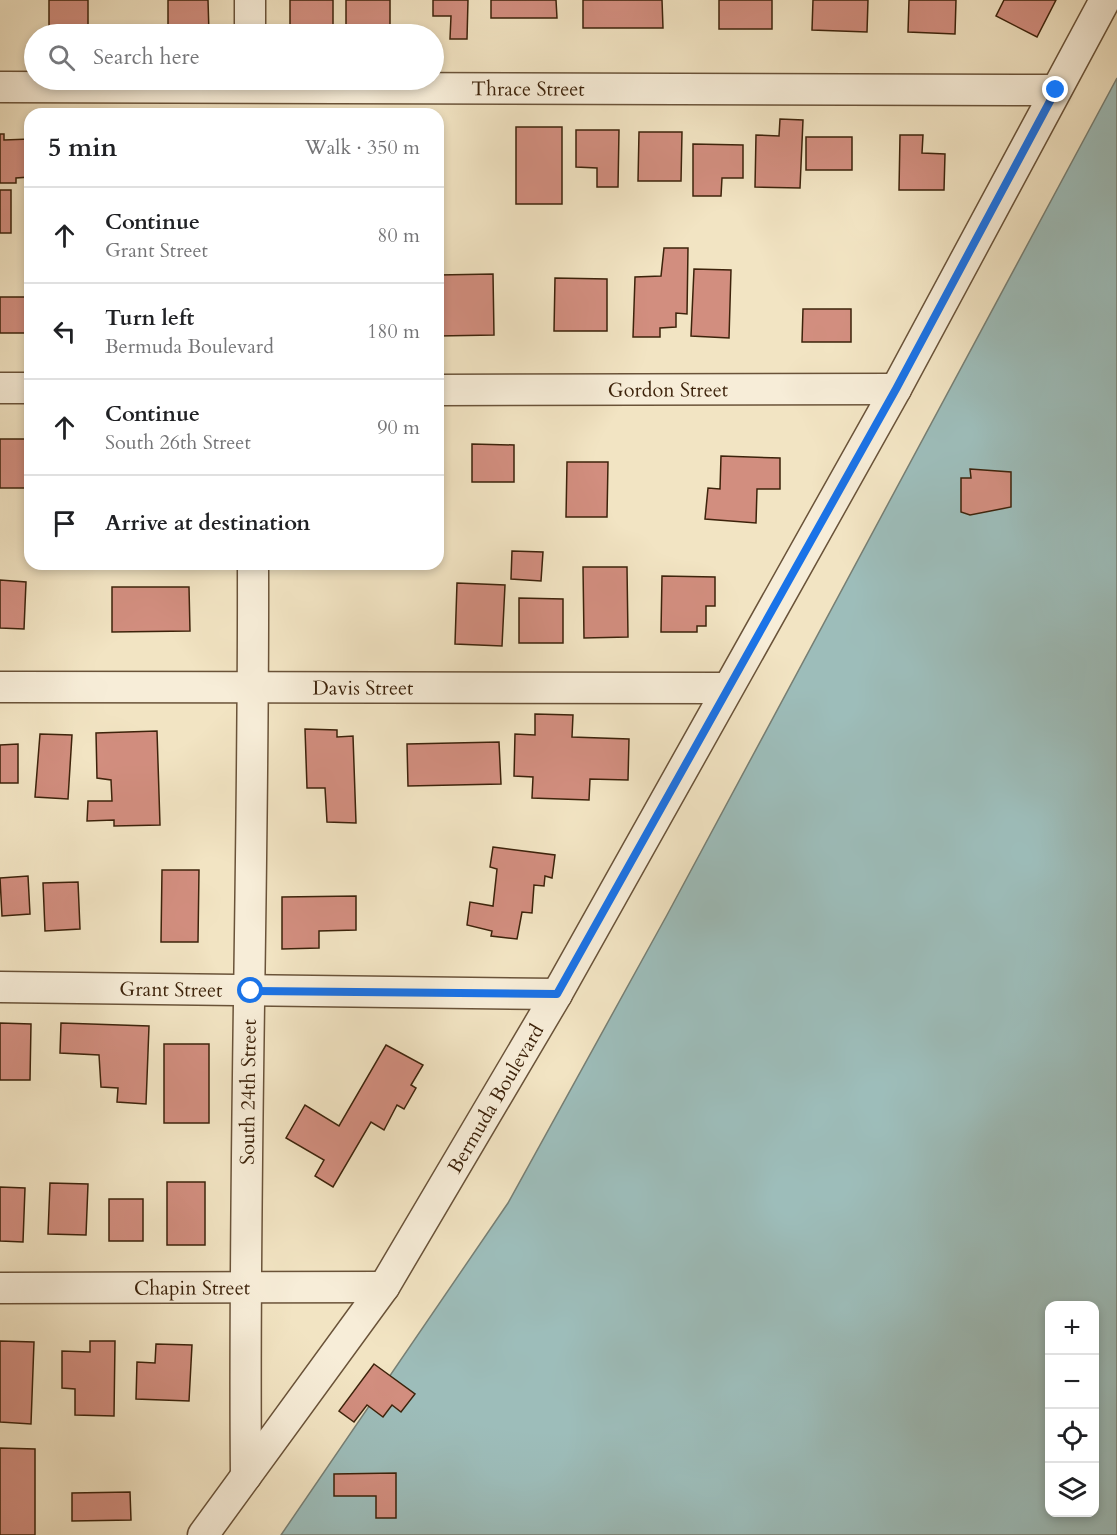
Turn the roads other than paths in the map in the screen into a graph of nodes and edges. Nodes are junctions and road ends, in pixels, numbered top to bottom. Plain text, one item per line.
1 (250, 0) edge
2 (1105, 0) edge
3 (250, 24) edge
4 (0, 87) edge
5 (24, 88) edge
6 (108, 90) edge
7 (1056, 90) junction
8 (251, 94) edge
9 (0, 388) edge
10 (24, 388) edge
11 (896, 389) junction
12 (444, 390) edge
13 (253, 570) edge
14 (0, 687) edge
15 (728, 688) junction
16 (254, 689) junction
17 (0, 987) edge
18 (251, 991) junction
19 (557, 994) junction
20 (384, 1287) junction
21 (0, 1288) edge
22 (245, 1290) junction
23 (246, 1476) junction
24 (203, 1535) edge

1 - 3 street
2 - 7 street, Bermuda Boulevard
4 - 5 street, Thrace Street
6 - 8 street, Thrace Street
7 - 8 street, Thrace Street
7 - 11 street, Bermuda Boulevard
9 - 10 street
11 - 12 street, Gordon Street
11 - 15 street, Bermuda Boulevard
13 - 16 street, South 24th Street
14 - 16 street, Davis Street
15 - 16 street, Davis Street
15 - 19 street, Bermuda Boulevard
16 - 18 street, South 24th Street
17 - 18 street, Grant Street
18 - 19 street, Grant Street
18 - 22 street, South 24th Street
19 - 20 street, Bermuda Boulevard
20 - 22 street, Chapin Street
20 - 23 street, Bermuda Boulevard
21 - 22 street, Chapin Street
22 - 23 street, South 24th Street
23 - 24 street, Bermuda Boulevard

